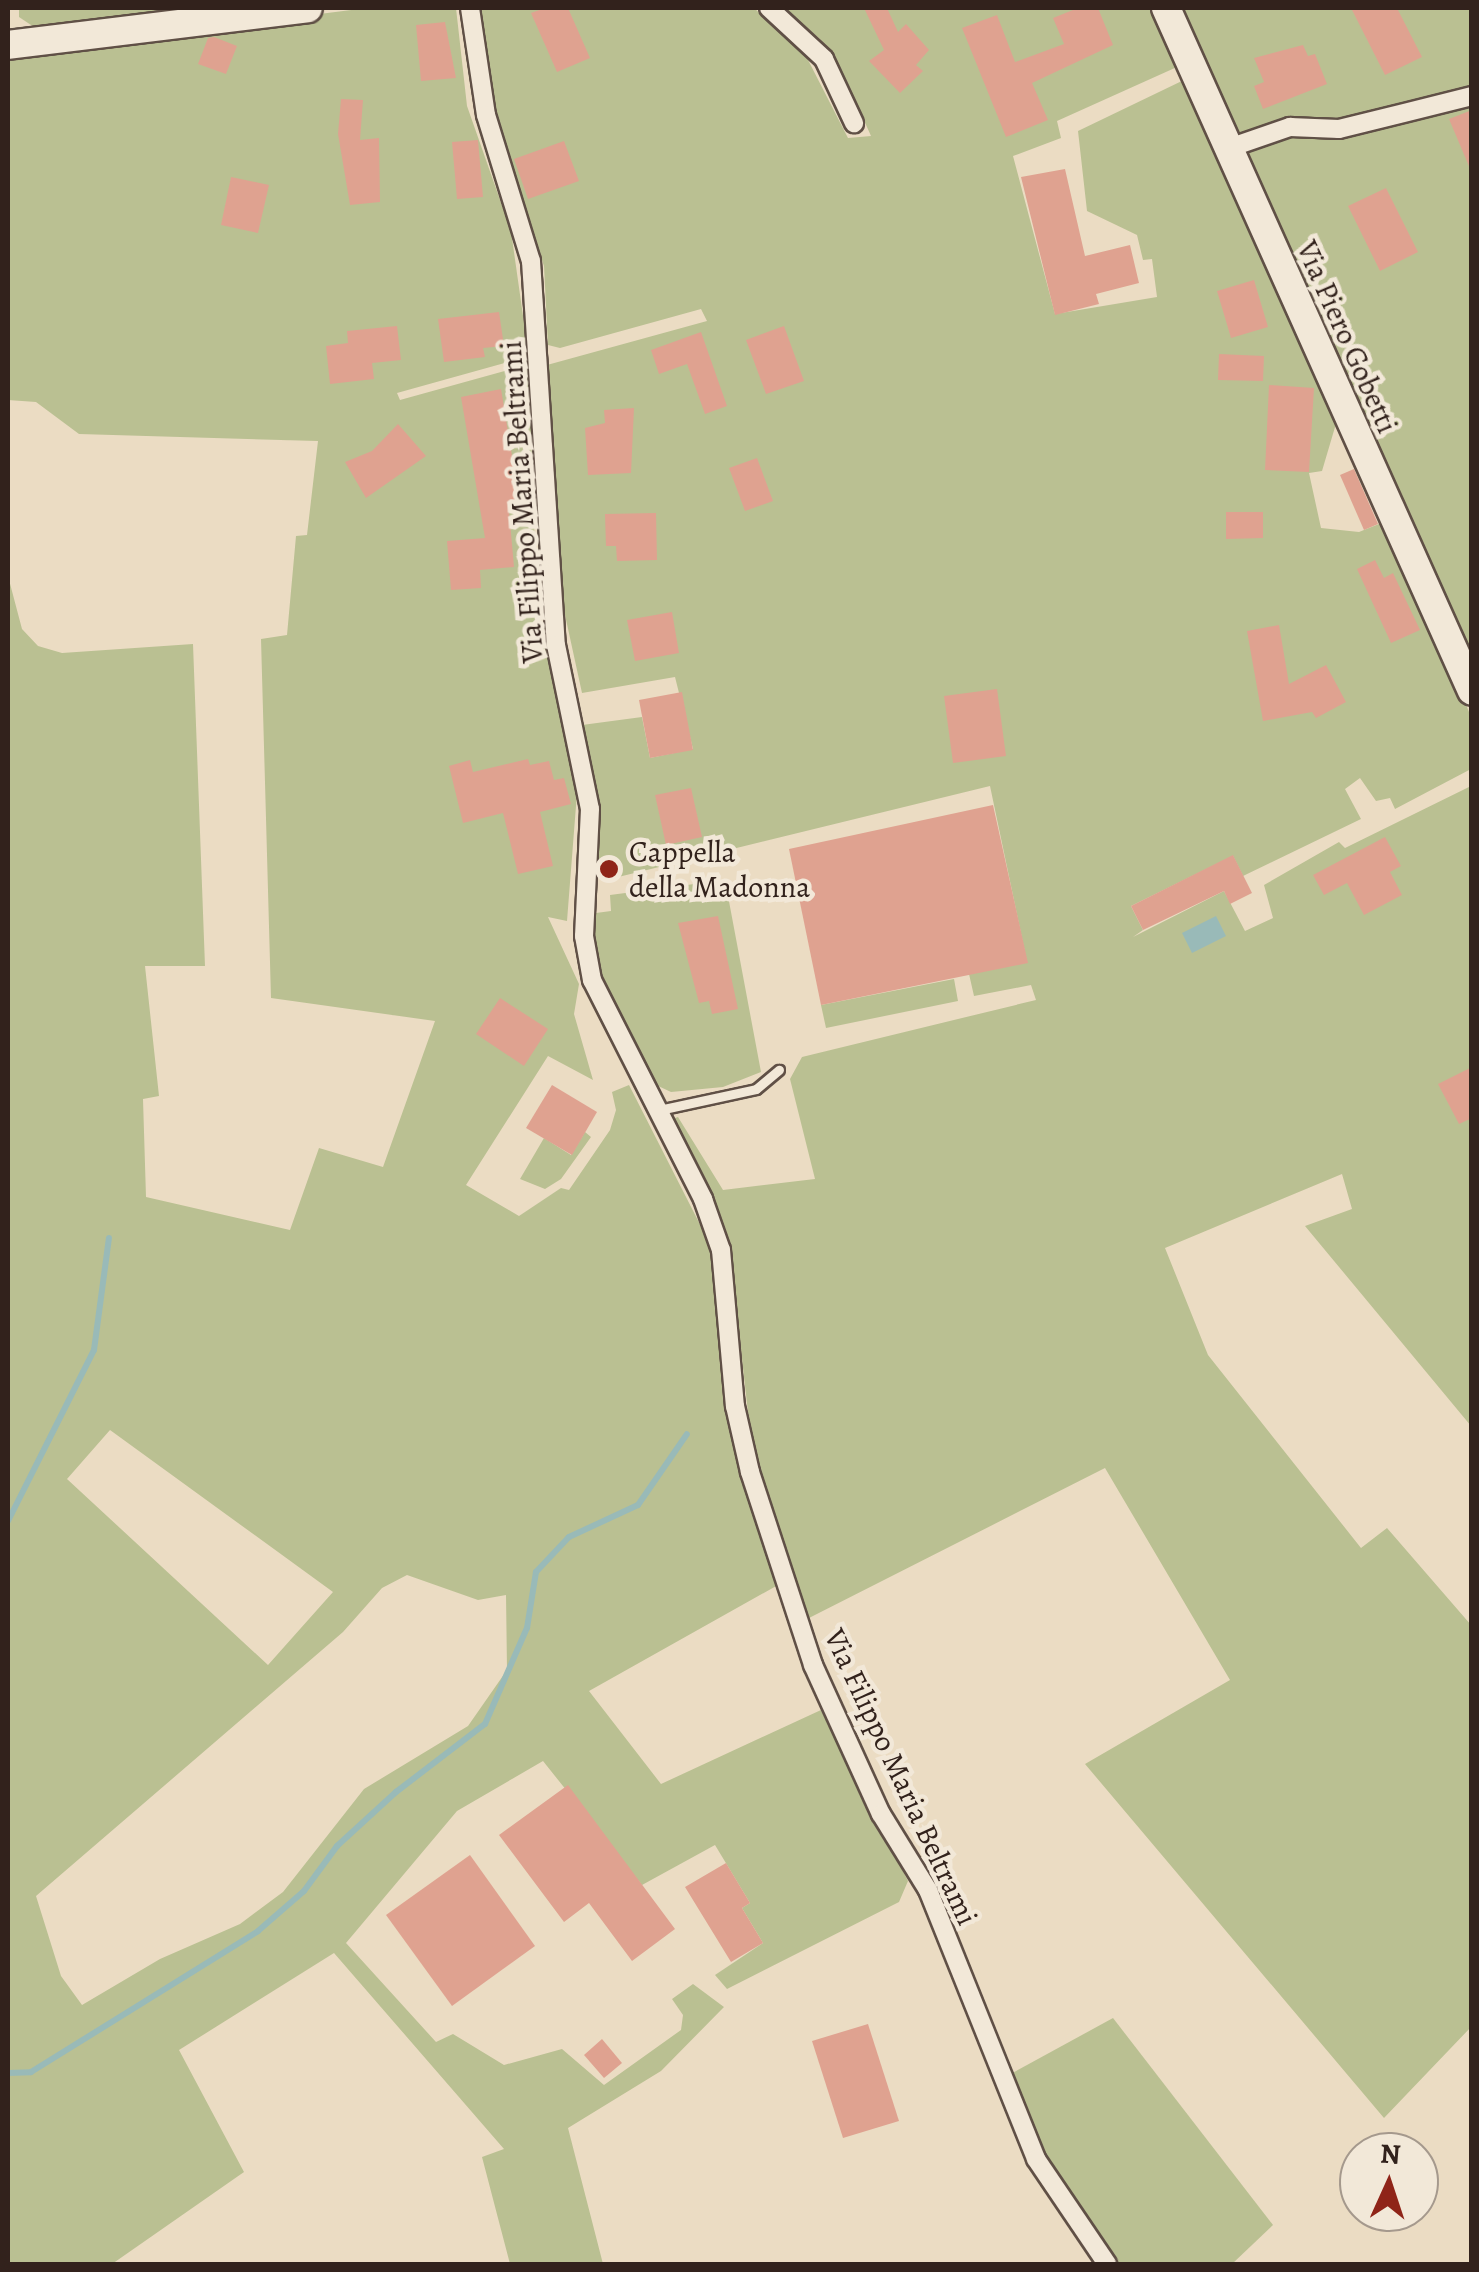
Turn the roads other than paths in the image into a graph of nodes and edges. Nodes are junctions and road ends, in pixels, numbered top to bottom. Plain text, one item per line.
1 (308, 8) edge
2 (470, 8) edge
3 (769, 8) edge
4 (1166, 8) edge
5 (8, 45) edge
6 (1472, 96) edge
7 (854, 124) dead end
8 (1229, 148) junction
9 (1472, 691) edge
10 (779, 1070) dead end
11 (656, 1111) junction
12 (1106, 2264) edge

1 - 5 street
2 - 11 street, Via Filippo Maria Beltrami
3 - 7 street
4 - 8 street, Via Piero Gobetti
6 - 8 street
8 - 9 street, Via Piero Gobetti
10 - 11 lane
11 - 12 street, Via Filippo Maria Beltrami

